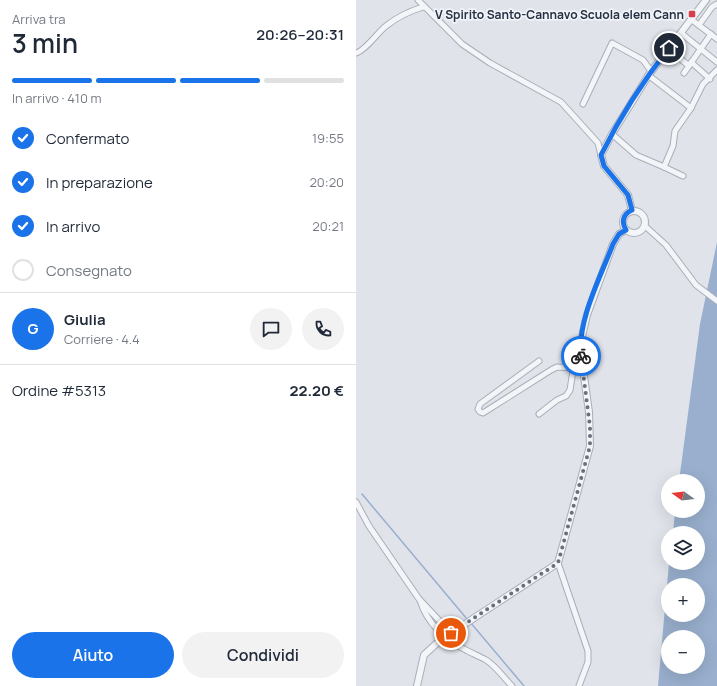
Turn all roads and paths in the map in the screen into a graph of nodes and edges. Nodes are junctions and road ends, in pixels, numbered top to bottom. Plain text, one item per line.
1 (418, 0) edge
2 (706, 0) edge
3 (717, 4) edge
4 (423, 6) junction
5 (692, 20) junction
6 (699, 25) junction
7 (681, 33) junction
8 (711, 34) junction
9 (717, 39) edge
10 (669, 48) junction
11 (700, 48) junction
12 (356, 53) edge
13 (717, 62) edge
14 (690, 64) junction
15 (717, 70) edge
16 (650, 73) junction
17 (684, 73) dead end
18 (710, 79) junction
19 (583, 104) dead end
20 (691, 108) junction
21 (612, 134) junction
22 (601, 155) junction
23 (664, 167) junction
24 (683, 176) dead end
25 (632, 210) junction
26 (645, 226) junction
27 (626, 230) junction
28 (717, 301) edge
29 (580, 347) junction
30 (539, 361) dead end
31 (573, 368) junction
32 (539, 414) dead end
33 (356, 502) edge
34 (558, 563) junction
35 (419, 599) junction
36 (451, 633) junction
37 (417, 686) edge
38 (512, 686) edge
39 (579, 686) edge

1 - 4 street
2 - 5 street
3 - 6 street
4 - 12 street
4 - 22 street
5 - 6 street
5 - 7 street
6 - 8 street
7 - 10 street
7 - 11 street
8 - 9 street
8 - 11 street
10 - 14 street
10 - 16 street
11 - 13 street
11 - 14 street
14 - 17 street
14 - 18 street
15 - 18 street
16 - 19 street
16 - 20 street
16 - 21 street
18 - 20 street
20 - 23 street
21 - 22 street
21 - 23 street
22 - 25 street
23 - 24 street
25 - 26 street
25 - 27 street
26 - 27 street
26 - 28 street
27 - 29 street
29 - 31 street
29 - 34 street
30 - 31 street
31 - 32 street
33 - 35 street
34 - 36 street, bridge
34 - 39 street
35 - 36 street
35 - 38 street
36 - 37 street, bridge

